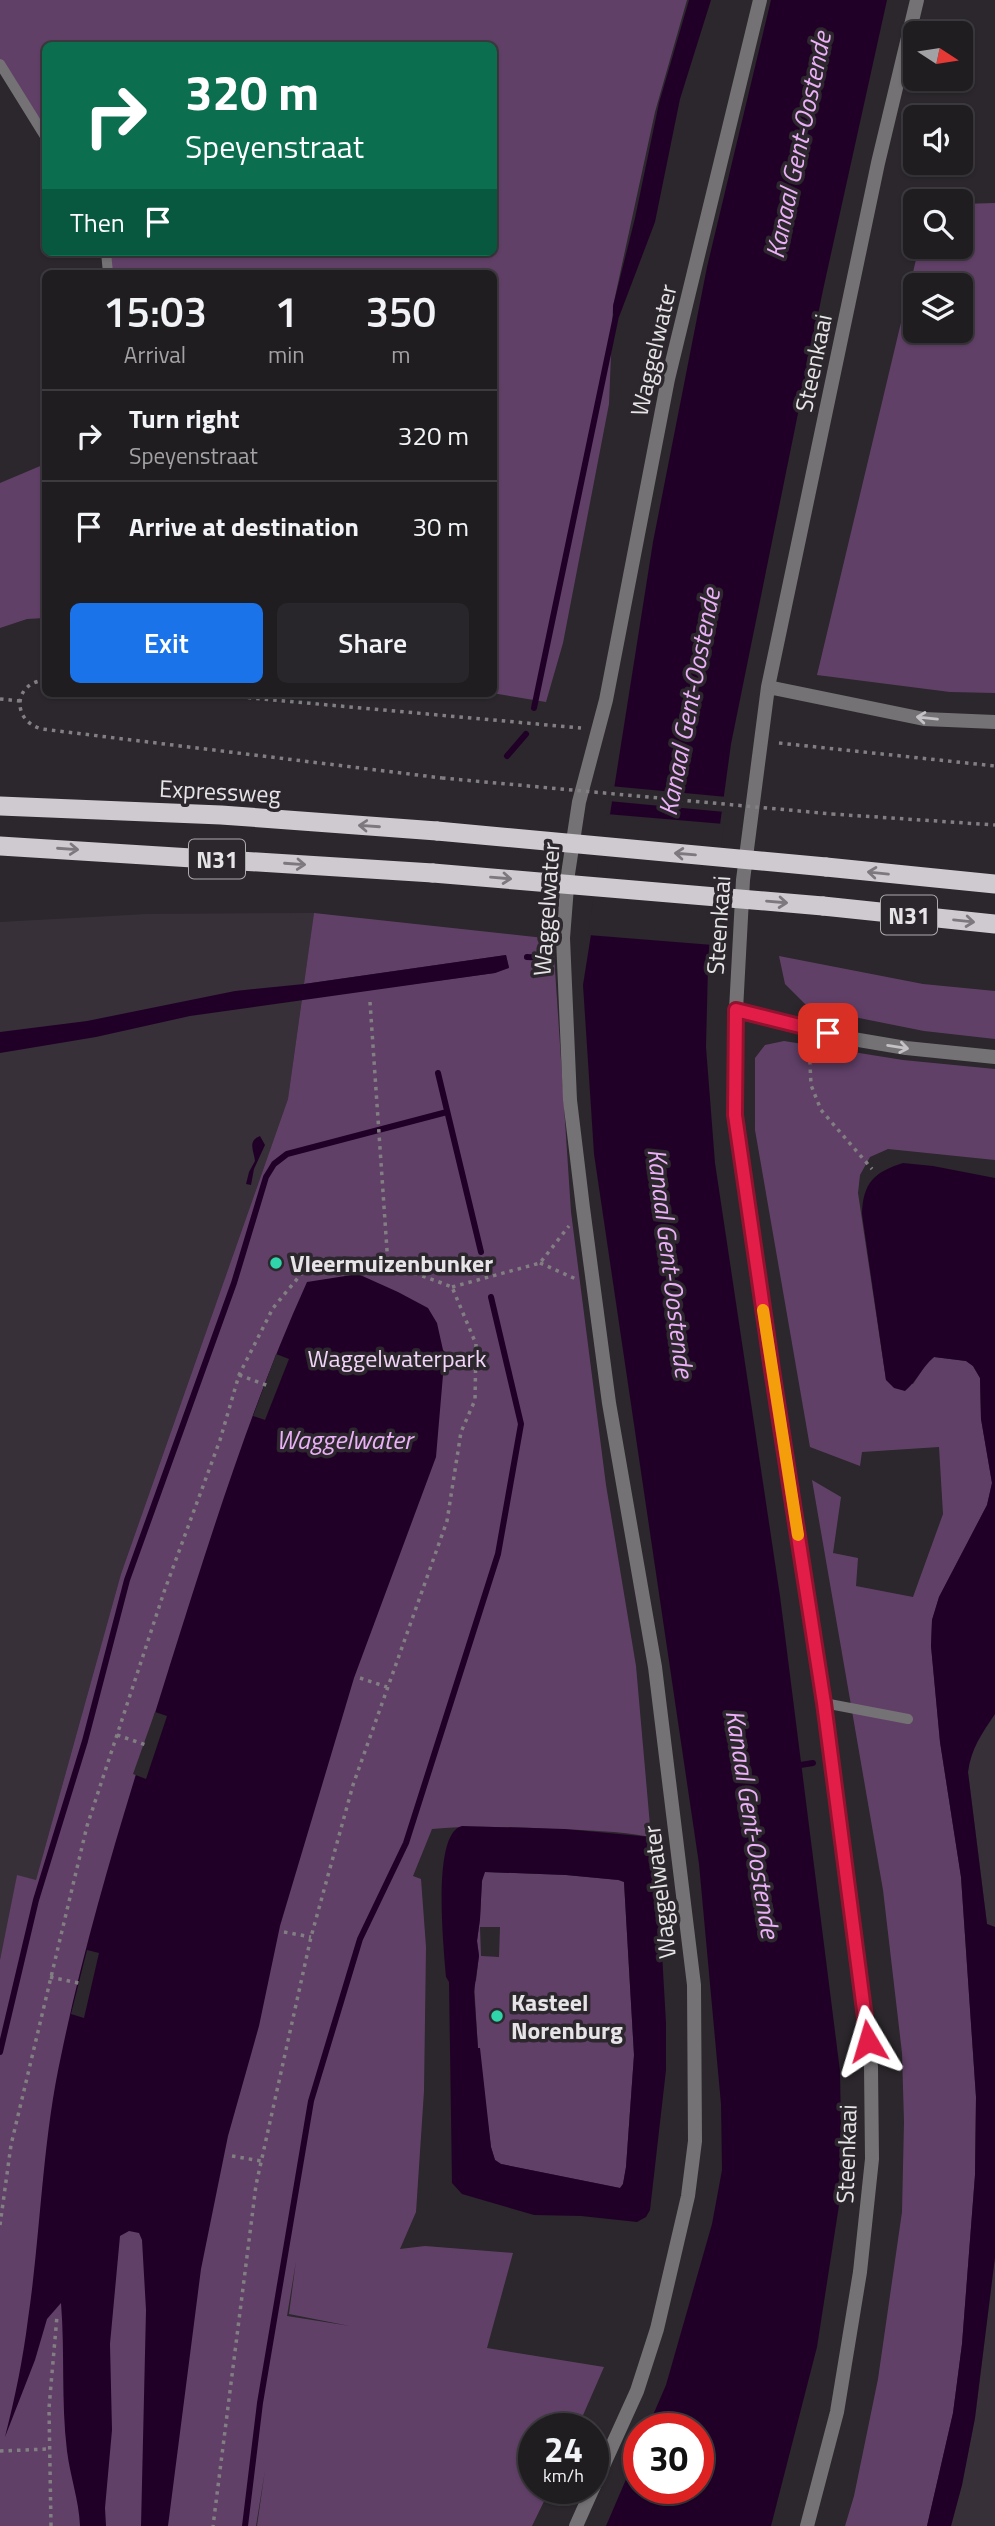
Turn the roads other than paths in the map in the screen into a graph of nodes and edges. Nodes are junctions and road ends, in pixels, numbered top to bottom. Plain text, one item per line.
1 (760, 0) edge
2 (917, 0) edge
3 (0, 64) edge
4 (42, 132) edge
5 (768, 687) junction
6 (995, 722) edge
7 (0, 806) edge
8 (0, 846) edge
9 (995, 884) edge
10 (995, 924) edge
11 (736, 1010) junction
12 (995, 1057) edge
13 (824, 1703) junction
14 (908, 1719) dead end
15 (609, 2453) edge
16 (586, 2504) edge
17 (576, 2526) edge
18 (807, 2526) edge

1 - 15 street, Waggelwater
2 - 5 street, Steenkaai
3 - 4 lane
6 -> 5 street
5 - 11 street, Steenkaai
9 -> 7 highway, Expressweg / N31, bridge
8 -> 10 highway, N31, bridge
11 -> 12 street
11 - 13 street, Steenkaai
13 - 14 lane
13 - 18 street, Steenkaai
16 - 17 street, Waggelwater

